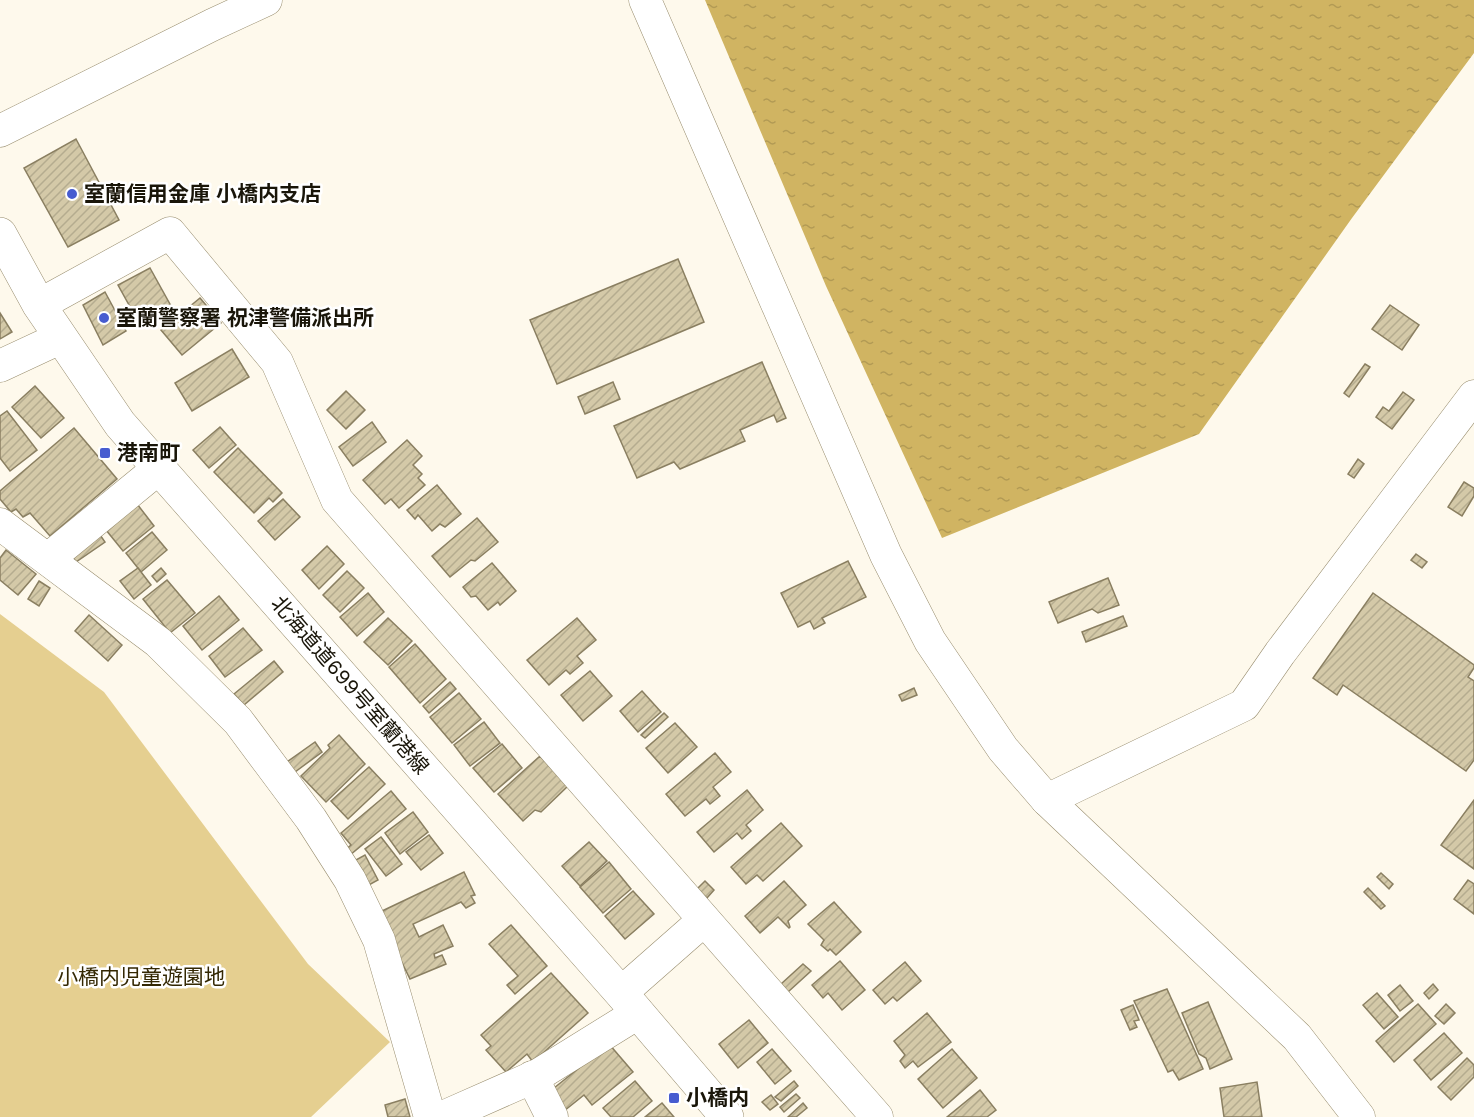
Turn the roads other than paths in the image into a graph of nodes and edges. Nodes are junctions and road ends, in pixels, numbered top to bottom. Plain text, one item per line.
1 (266, 0) edge
2 (645, 0) edge
3 (0, 131) edge
4 (0, 234) edge
5 (39, 305) junction
6 (60, 338) junction
7 (0, 366) edge
8 (1474, 396) edge
9 (159, 468) junction
10 (0, 524) edge
11 (48, 559) junction
12 (1047, 800) junction
13 (704, 920) junction
14 (629, 1003) junction
15 (532, 1077) junction
16 (430, 1117) edge
17 (443, 1117) edge
18 (552, 1117) edge
19 (727, 1117) edge
20 (877, 1117) edge
21 (1359, 1117) edge

1 - 3 street
2 - 12 street
4 - 5 main road, 北海道道699号室蘭港線
5 - 6 main road, 北海道道699号室蘭港線
5 - 13 street
6 - 7 street
6 - 9 main road, 北海道道699号室蘭港線
8 - 12 street
9 - 11 street
9 - 14 main road, 北海道道699号室蘭港線
10 - 11 street
11 - 16 street
12 - 21 street
13 - 14 street
13 - 20 street
14 - 15 street
14 - 19 main road, 北海道道699号室蘭港線
15 - 17 street
15 - 18 street

